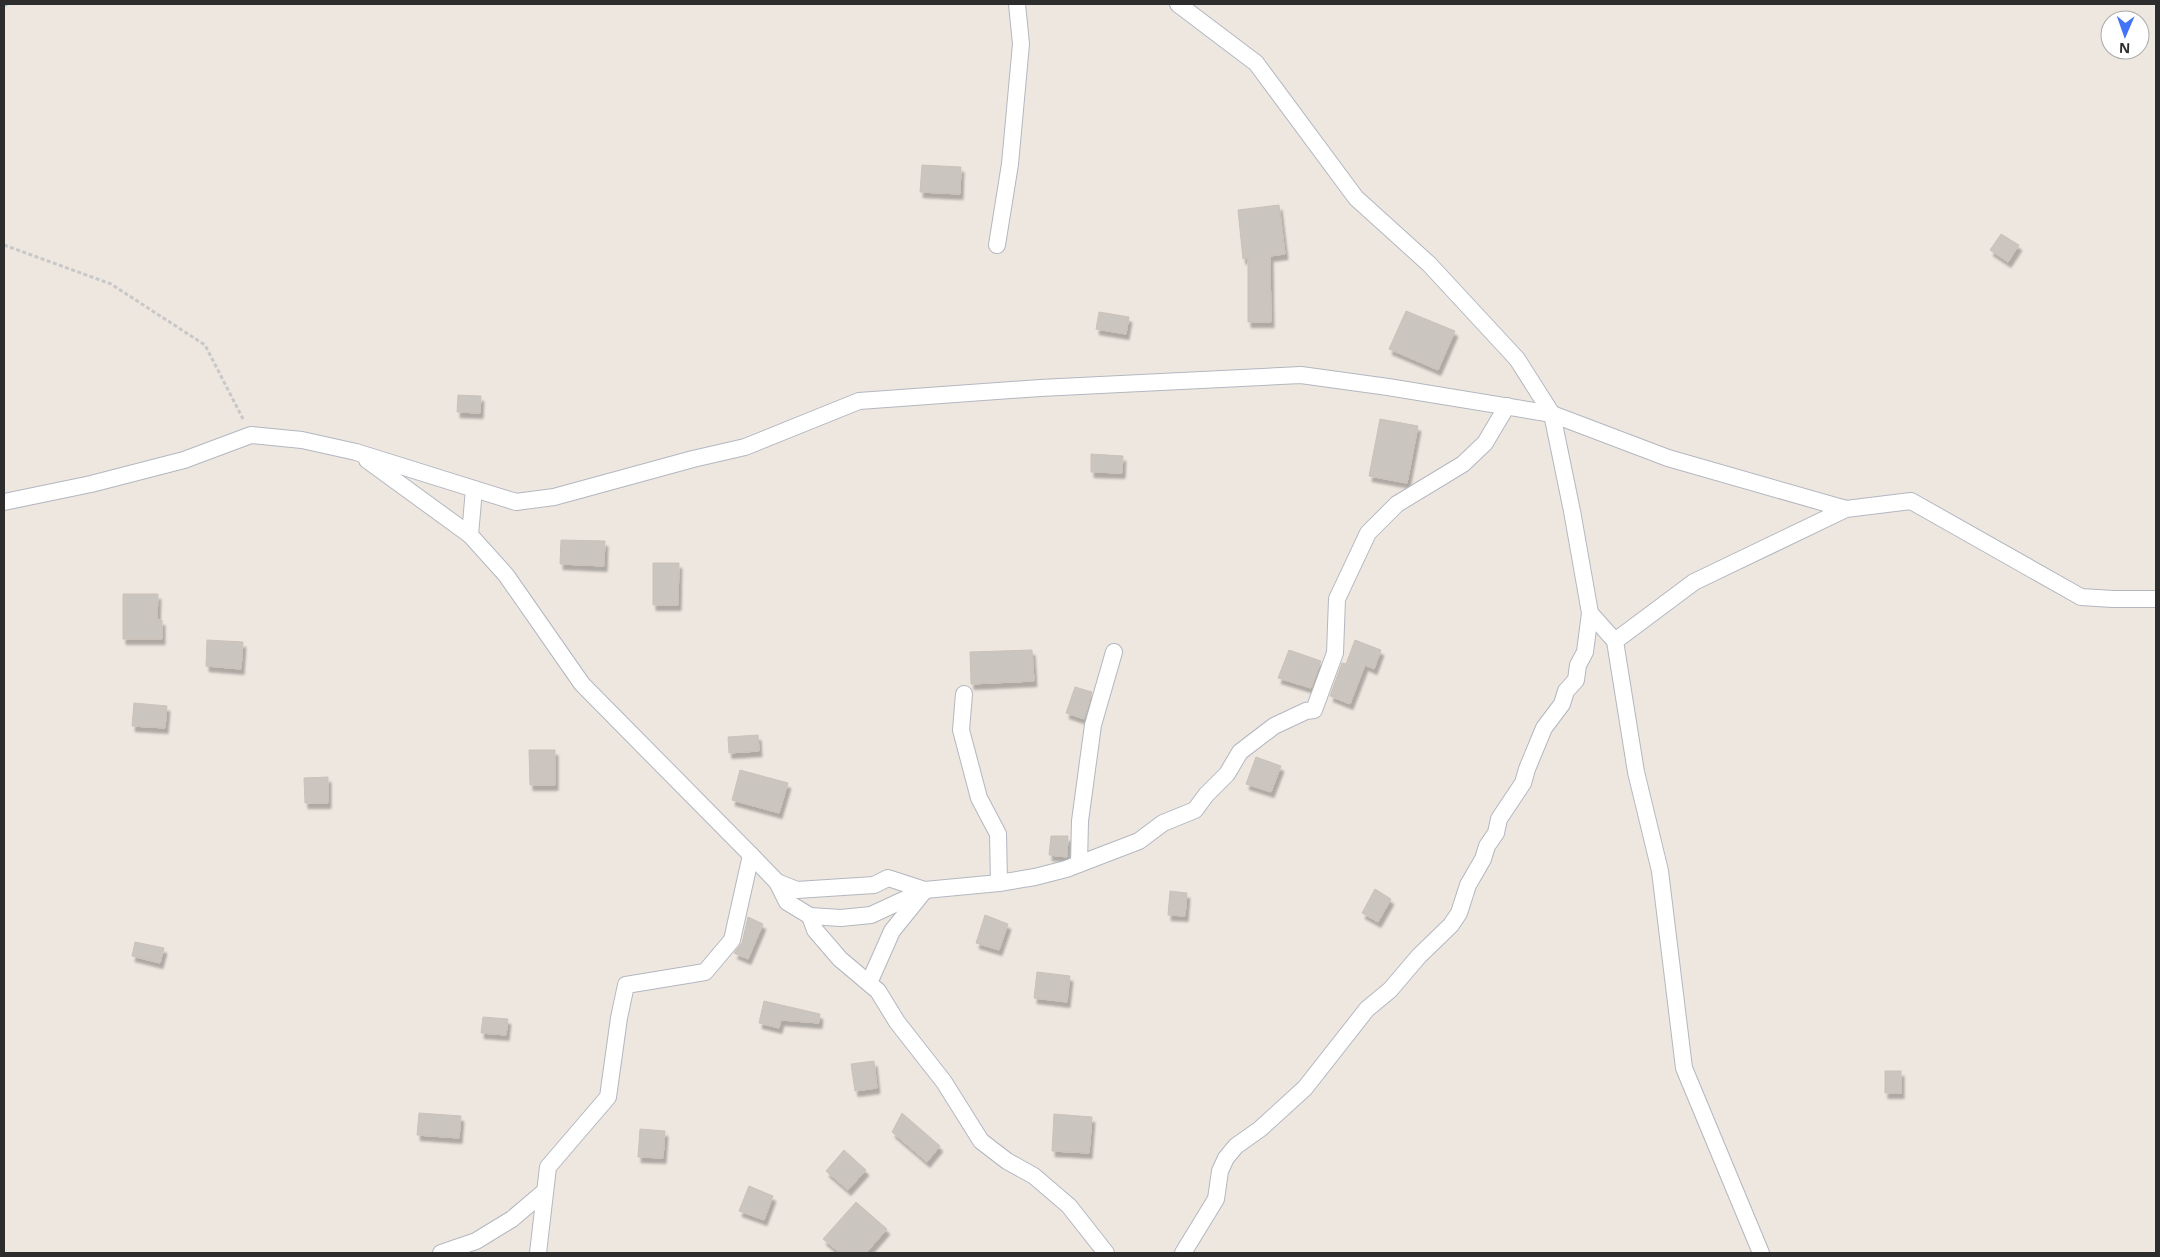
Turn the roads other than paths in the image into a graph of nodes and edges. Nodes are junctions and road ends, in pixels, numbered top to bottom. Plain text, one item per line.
1 (1016, 4) edge
2 (1178, 4) edge
3 (997, 245) dead end
4 (1507, 406) junction
5 (1552, 414) junction
6 (356, 452) junction
7 (474, 488) junction
8 (4, 502) edge
9 (1846, 509) junction
10 (470, 535) junction
11 (2156, 598) edge
12 (1590, 612) junction
13 (1615, 640) junction
14 (1114, 652) dead end
15 (964, 694) dead end
16 (751, 855) junction
17 (1079, 864) junction
18 (777, 882) junction
19 (999, 883) junction
20 (925, 890) junction
21 (810, 916) junction
22 (869, 983) junction
23 (545, 1191) junction
24 (441, 1253) edge
25 (538, 1253) edge
26 (1106, 1253) edge
27 (1183, 1253) edge
28 (1761, 1253) edge

1 - 3 street
2 - 5 street
4 - 5 street
4 - 7 street
4 - 17 street
5 - 9 street
5 - 12 street
6 - 7 street
6 - 8 street
6 - 10 street
7 - 10 street
9 - 11 street
9 - 13 street
10 - 16 street
12 - 13 street
12 - 27 street
13 - 28 street
14 - 17 street
15 - 19 street
16 - 18 street
16 - 23 street
17 - 19 street
18 - 20 street
18 - 21 street
19 - 20 street
20 - 21 street
20 - 22 street
21 - 22 street
22 - 26 street
23 - 24 street
23 - 25 street

